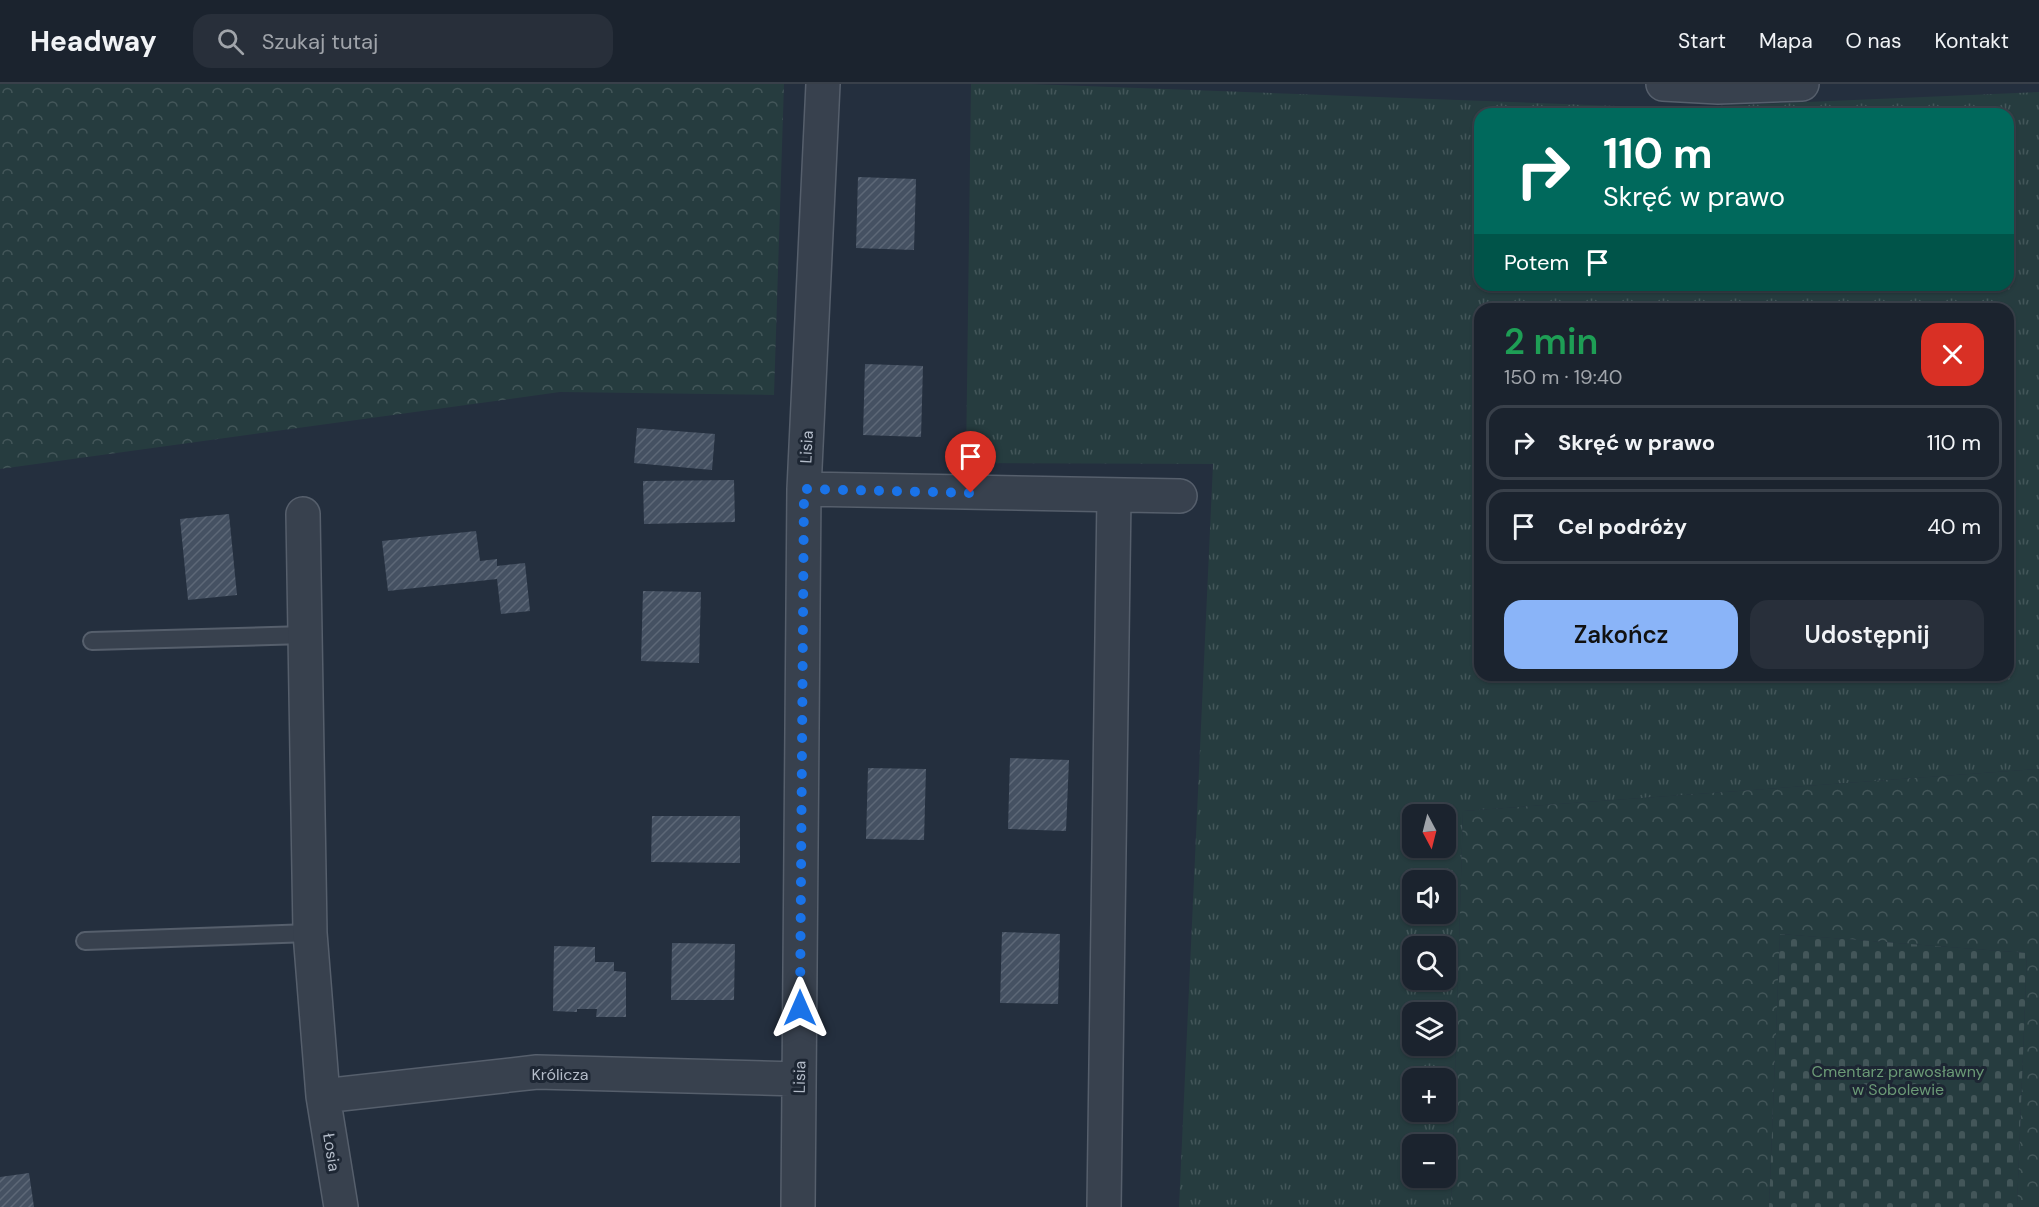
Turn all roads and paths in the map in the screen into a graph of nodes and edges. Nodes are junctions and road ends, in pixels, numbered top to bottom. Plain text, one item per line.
1 (823, 84) edge
2 (1663, 84) edge
3 (1802, 84) edge
4 (804, 489) junction
5 (1114, 496) junction
6 (1180, 496) dead end
7 (303, 514) dead end
8 (305, 635) junction
9 (92, 641) dead end
10 (310, 933) junction
11 (85, 941) dead end
12 (799, 1079) junction
13 (323, 1096) junction
14 (341, 1207) edge
15 (798, 1207) edge
16 (1104, 1207) edge

1 - 4 street, Lisia
2 - 3 street
4 - 5 street
4 - 12 street, Lisia
5 - 6 street
5 - 16 street
7 - 8 street, Łosia
8 - 9 lane
8 - 10 street, Łosia
10 - 11 lane
10 - 13 street, Łosia
12 - 13 street, Królicza
12 - 15 street, Lisia
13 - 14 street, Łosia

